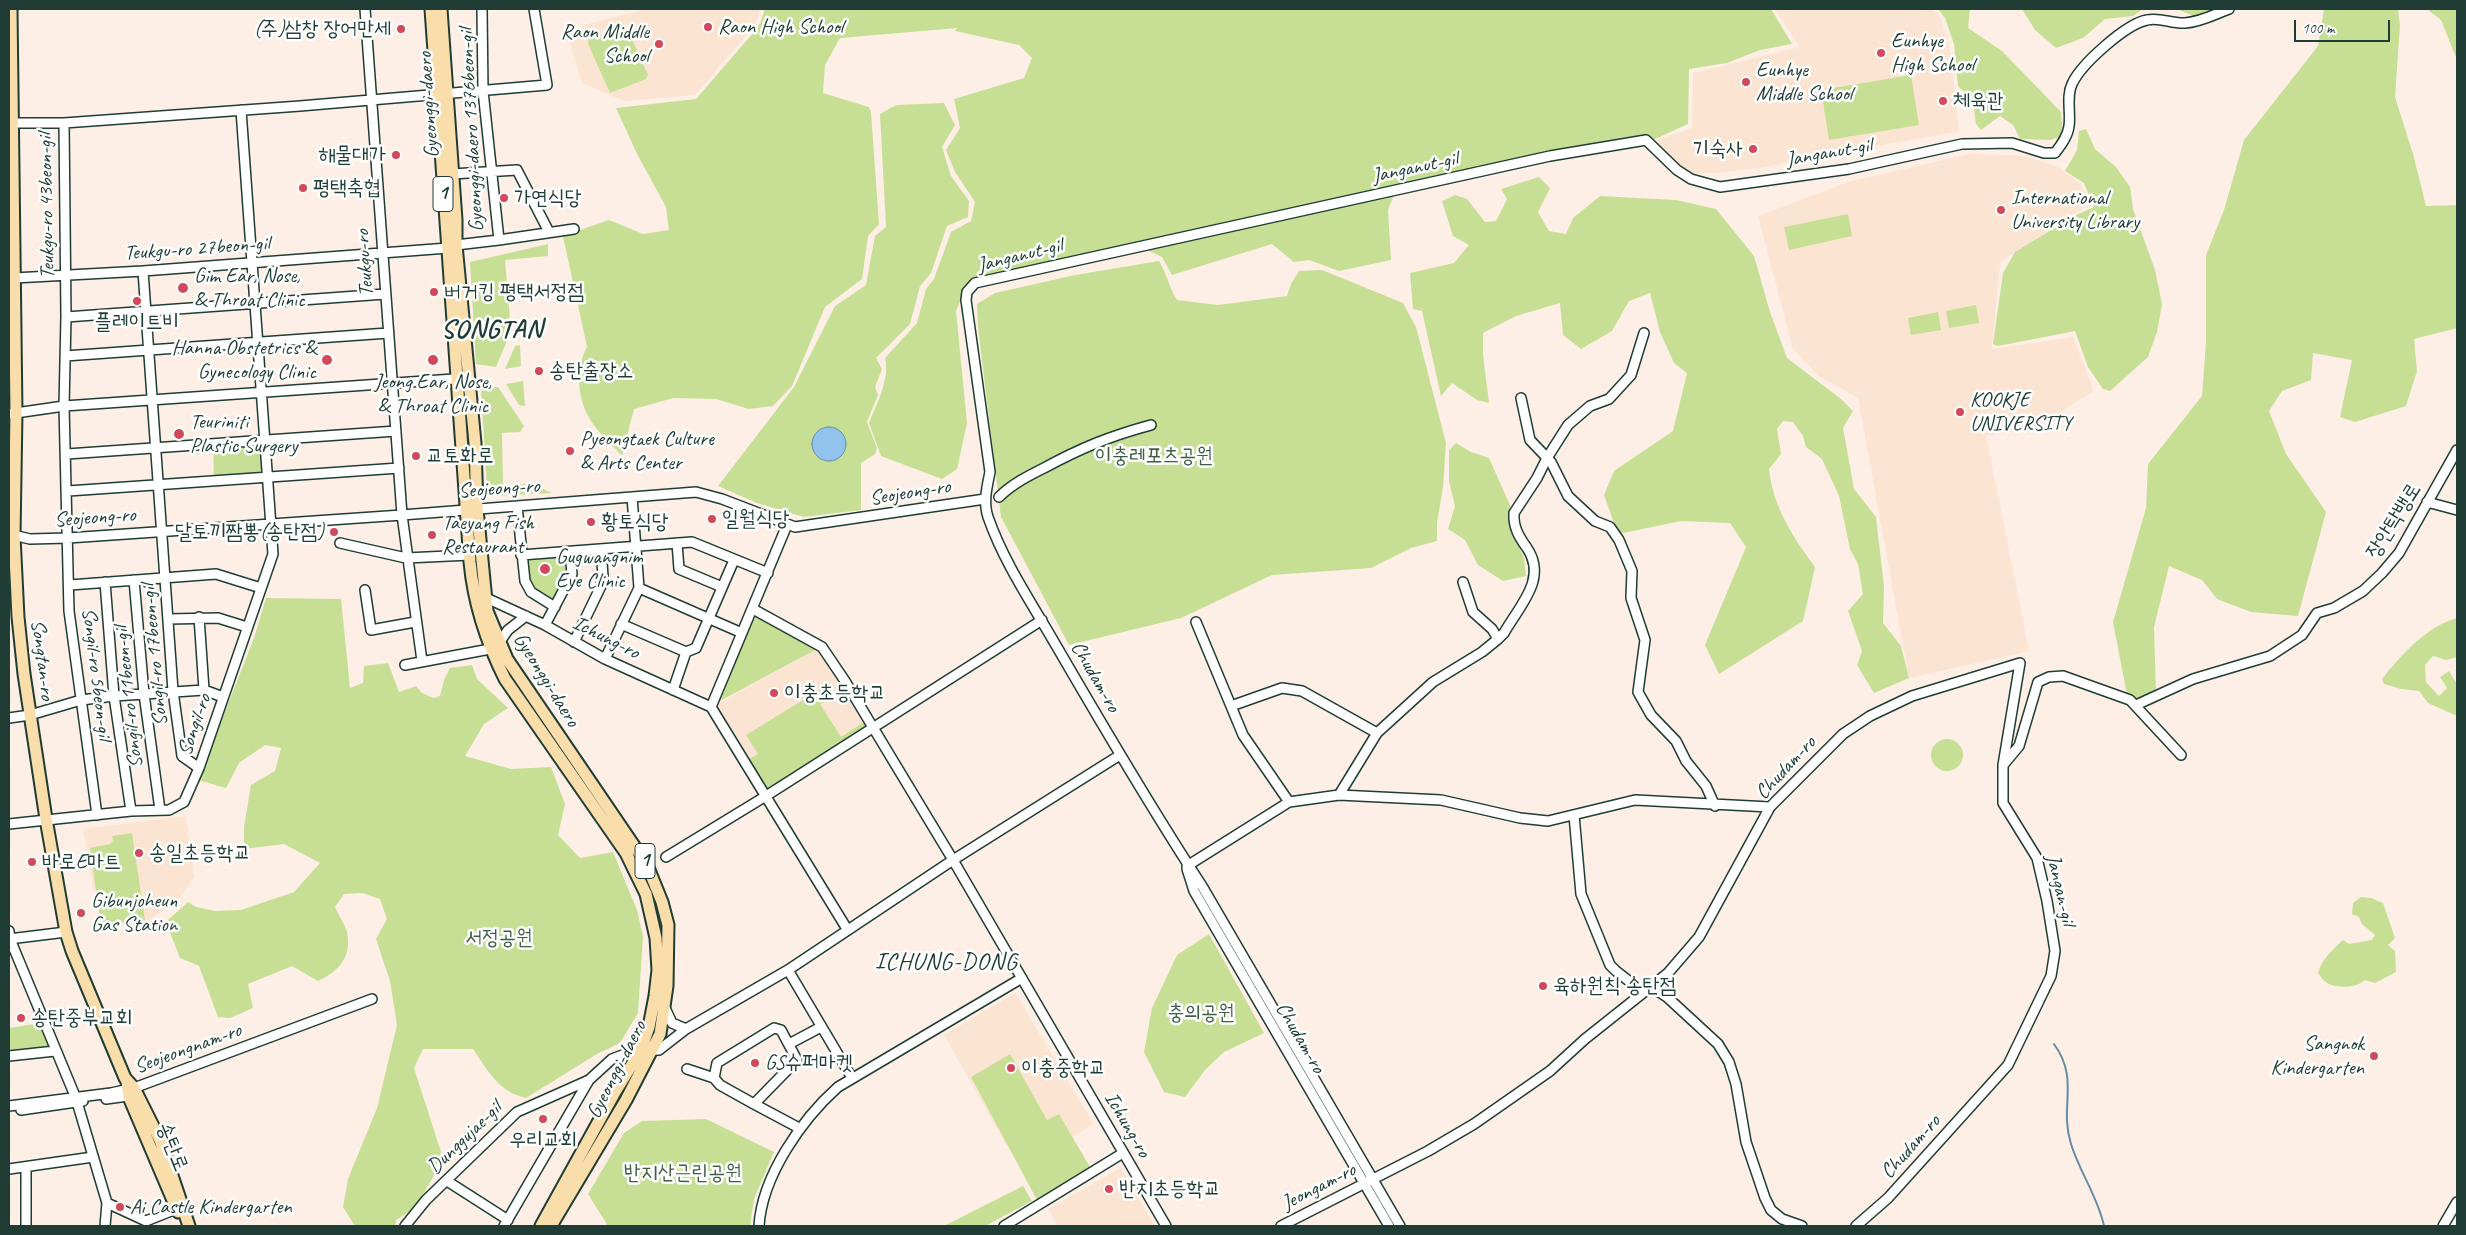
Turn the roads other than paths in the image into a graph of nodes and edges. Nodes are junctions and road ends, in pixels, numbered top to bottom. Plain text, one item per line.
1 (11, 9) edge
2 (365, 9) edge
3 (431, 9) edge
4 (441, 9) edge
5 (482, 9) edge
6 (534, 9) edge
7 (2229, 9) edge
8 (10, 20) edge
9 (483, 91) junction
10 (441, 94) junction
11 (371, 100) junction
12 (240, 110) junction
13 (64, 122) junction
14 (10, 123) edge
15 (492, 172) junction
16 (452, 174) junction
17 (574, 229) dead end
18 (549, 232) junction
19 (499, 240) junction
20 (452, 246) junction
21 (382, 254) junction
22 (11, 260) edge
23 (251, 262) junction
24 (143, 271) junction
25 (66, 276) junction
26 (14, 278) junction
27 (385, 294) junction
28 (254, 304) junction
29 (146, 311) junction
30 (66, 317) junction
31 (388, 333) junction
32 (1644, 333) dead end
33 (257, 342) junction
34 (148, 350) junction
35 (65, 356) junction
36 (463, 379) junction
37 (392, 383) junction
38 (261, 393) junction
39 (1521, 398) dead end
40 (152, 400) junction
41 (64, 406) junction
42 (12, 413) edge
43 (1151, 425) dead end
44 (396, 431) junction
45 (264, 441) junction
46 (156, 448) junction
47 (2457, 450) edge
48 (67, 454) junction
49 (1547, 458) junction
50 (399, 468) junction
51 (267, 478) junction
52 (158, 484) junction
53 (68, 491) junction
54 (632, 497) junction
55 (999, 497) dead end
56 (985, 499) junction
57 (2427, 502) junction
58 (517, 506) junction
59 (472, 509) junction
60 (2457, 510) edge
61 (402, 515) junction
62 (270, 524) junction
63 (787, 525) junction
64 (162, 531) junction
65 (12, 535) edge
66 (68, 538) junction
67 (340, 543) dead end
68 (677, 543) junction
69 (635, 546) junction
70 (601, 550) junction
71 (570, 552) junction
72 (470, 555) junction
73 (521, 555) junction
74 (406, 558) junction
75 (734, 560) junction
76 (768, 573) junction
77 (166, 576) junction
78 (134, 580) junction
79 (105, 582) junction
80 (1463, 582) dead end
81 (70, 585) junction
82 (722, 587) junction
83 (261, 588) junction
84 (639, 588) junction
85 (365, 590) dead end
86 (473, 590) junction
87 (486, 599) junction
88 (555, 607) junction
89 (753, 609) junction
90 (526, 616) junction
91 (199, 617) junction
92 (707, 618) junction
93 (168, 619) junction
94 (1042, 620) junction
95 (415, 622) junction
96 (1196, 622) dead end
97 (621, 624) junction
98 (545, 625) junction
99 (247, 627) junction
100 (742, 633) junction
101 (1498, 639) junction
102 (574, 642) junction
103 (495, 646) junction
104 (686, 652) junction
105 (605, 659) junction
106 (422, 661) junction
107 (2020, 663) joint
108 (405, 665) dead end
109 (204, 690) junction
110 (673, 690) junction
111 (173, 691) junction
112 (144, 694) junction
113 (114, 696) junction
114 (223, 697) junction
115 (81, 700) junction
116 (2136, 705) junction
117 (1231, 706) junction
118 (710, 707) junction
119 (30, 715) junction
120 (9, 718) edge
121 (874, 728) junction
122 (1377, 733) junction
123 (1120, 755) junction
124 (2182, 755) dead end
125 (2004, 765) junction
126 (199, 768) junction
127 (1339, 795) junction
128 (766, 796) junction
129 (1289, 802) junction
130 (1715, 806) junction
131 (1770, 807) junction
132 (160, 810) junction
133 (131, 811) junction
134 (97, 815) junction
135 (1574, 815) junction
136 (46, 819) junction
137 (9, 824) edge
138 (666, 857) dead end
139 (953, 860) junction
140 (1187, 866) junction
141 (847, 929) junction
142 (66, 932) junction
143 (9, 936) edge
144 (788, 970) junction
145 (1022, 978) junction
146 (1646, 989) junction
147 (372, 999) dead end
148 (665, 1008) junction
149 (2033, 1010) joint
150 (821, 1027) junction
151 (686, 1029) junction
152 (789, 1044) junction
153 (653, 1049) junction
154 (641, 1050) junction
155 (55, 1051) junction
156 (9, 1056) edge
157 (687, 1069) dead end
158 (714, 1078) junction
159 (852, 1078) junction
160 (589, 1080) junction
161 (131, 1090) junction
162 (557, 1094) junction
163 (76, 1099) junction
164 (754, 1104) junction
165 (9, 1106) edge
166 (9, 1112) edge
167 (571, 1112) junction
168 (799, 1128) junction
169 (1123, 1153) junction
170 (92, 1157) junction
171 (26, 1167) junction
172 (9, 1169) edge
173 (447, 1181) junction
174 (1368, 1182) junction
175 (2457, 1202) edge
176 (107, 1203) junction
177 (180, 1208) junction
178 (506, 1223) edge
179 (147, 1224) edge
180 (26, 1226) edge
181 (105, 1226) edge
182 (183, 1226) edge
183 (189, 1226) edge
184 (405, 1226) edge
185 (541, 1226) edge
186 (551, 1226) edge
187 (759, 1226) edge
188 (1004, 1226) edge
189 (1166, 1226) edge
190 (1281, 1226) edge
191 (1389, 1226) edge
192 (1400, 1226) edge
193 (1802, 1226) edge
194 (1856, 1226) edge
195 (2443, 1226) edge

1 - 8 main road, Songtan-ro
2 - 11 street, Teukgu-ro
3 - 10 main road, Gyeonggi-daero / 1
4 - 10 main road, Gyeonggi-daero / 1
5 - 9 street, Gyeonggi-daero 1376beon-gil
6 - 9 street, Teukgu-ro 43beon-gil
7 - 56 street, Janganut-gil
8 - 14 main road, Songtan-ro
9 - 10 street, Teukgu-ro 43beon-gil
9 - 15 street, Gyeonggi-daero 1376beon-gil
10 - 11 street, Teukgu-ro 43beon-gil
10 - 16 main road, Gyeonggi-daero / 1
10 - 20 main road, Gyeonggi-daero / 1
11 - 12 street, Teukgu-ro 43beon-gil
11 - 21 street, Teukgu-ro
12 - 13 street, Teukgu-ro 43beon-gil
12 - 23 street
13 - 14 street
13 - 25 street, Teukgu-ro 43beon-gil
14 - 22 main road, Songtan-ro
15 - 16 street
15 - 18 street
15 - 19 street, Gyeonggi-daero 1376beon-gil
16 - 20 main road, Gyeonggi-daero / 1
17 - 18 street
18 - 19 street
19 - 20 street, Gyeonggi-daero 1376beon-gil
20 - 21 street, Gyeonggi-daero 1376beon-gil
20 - 36 main road, Gyeonggi-daero / 1
21 - 23 street, Teukgu-ro 27beon-gil
21 - 27 street, Teukgu-ro
22 - 26 main road, Songtan-ro
23 - 24 street, Teukgu-ro 27beon-gil
23 - 28 street, Songil-ro
24 - 25 street, Teukgu-ro 27beon-gil
24 - 29 street, Songil-ro 17beon-gil
25 - 26 street, Teukgu-ro 27beon-gil
25 - 30 street, Teukgu-ro 43beon-gil
26 - 42 main road, Songtan-ro
27 - 28 street
27 - 31 street, Teukgu-ro
28 - 29 street
28 - 33 street, Songil-ro
29 - 30 street
29 - 34 street, Songil-ro 17beon-gil
30 - 35 street, Teukgu-ro 43beon-gil
31 - 33 street
31 - 37 street, Teukgu-ro
32 - 49 street
33 - 34 street
33 - 38 street, Songil-ro
34 - 35 street
34 - 40 street, Songil-ro 17beon-gil
35 - 41 street, Teukgu-ro 43beon-gil
36 - 37 street
36 - 59 main road, Gyeonggi-daero / 1
37 - 38 street
37 - 44 street, Teukgu-ro
38 - 40 street
38 - 45 street, Songil-ro
39 - 49 street
40 - 41 street
40 - 46 street, Songil-ro 17beon-gil
41 - 42 street
41 - 48 street, Teukgu-ro 43beon-gil
42 - 65 main road, Songtan-ro
43 - 55 street
44 - 45 street
44 - 50 street, Teukgu-ro
45 - 46 street
45 - 51 street, Songil-ro
46 - 48 street
46 - 52 street, Songil-ro 17beon-gil
47 - 57 street, 장안탁뱅로
48 - 53 street, Songil-ro 5beon-gil
49 - 101 street
49 - 130 street
50 - 51 street
50 - 61 street, Teukgu-ro
51 - 52 street
51 - 62 street, Songil-ro
52 - 53 street
52 - 64 street, Songil-ro 17beon-gil
53 - 66 street, Songil-ro 5beon-gil
54 - 58 street, Seojeong-ro
54 - 63 street, Seojeong-ro
54 - 69 street
56 - 63 street, Seojeong-ro
56 - 94 street, Chudam-ro
57 - 60 street
57 - 116 street, 장안탁뱅로
58 - 59 street, Seojeong-ro
58 - 73 street
59 - 61 street, Seojeong-ro
59 - 72 main road, Gyeonggi-daero / 1
59 - 87 main road, Gyeonggi-daero / 1
61 - 62 street, Seojeong-ro
61 - 74 street, Teukgu-ro
62 - 64 street, Seojeong-ro
62 - 83 street, Songil-ro
63 - 76 street
64 - 66 street, Seojeong-ro
64 - 77 street, Songil-ro 17beon-gil
65 - 66 street, Seojeong-ro
65 - 119 main road, Songtan-ro
66 - 81 street, Songil-ro 5beon-gil
67 - 74 street
68 - 69 street
68 - 75 street
68 - 82 street
69 - 70 street
69 - 84 street
70 - 71 street
70 - 102 street
71 - 73 street
71 - 88 street
72 - 74 street
72 - 86 main road, Gyeonggi-daero / 1
73 - 88 street
74 - 95 street, Teukgu-ro
75 - 76 street
75 - 82 street
76 - 89 street
77 - 78 street
77 - 83 street
77 - 93 street, Songil-ro 17beon-gil
78 - 79 street
78 - 112 street, Songil-ro 11beon-gil
79 - 81 street
79 - 113 street
80 - 101 street
81 - 115 street, Songil-ro 5beon-gil
82 - 92 street
83 - 99 street, Songil-ro
84 - 92 street
84 - 97 street
85 - 95 street
86 - 87 street, Ichung-ro
86 - 103 main road, Gyeonggi-daero / 1
87 - 90 street, Ichung-ro
87 - 103 main road, Gyeonggi-daero / 1
88 - 98 street
89 - 100 street
89 - 121 street, Ichung-ro
90 - 98 street, Ichung-ro
90 - 103 street
91 - 93 street
91 - 99 street
91 - 109 street
92 - 100 street
92 - 104 street
93 - 111 street, Songil-ro 17beon-gil
94 - 121 street
94 - 123 street, Chudam-ro
95 - 106 street, Teukgu-ro
96 - 117 street
97 - 104 street
97 - 105 street
98 - 102 street, Ichung-ro
99 - 114 street, Songil-ro
100 - 118 street
101 - 122 street
102 - 105 street, Ichung-ro
103 - 106 street
103 - 148 main road, Gyeonggi-daero / 1
103 - 154 main road, Gyeonggi-daero / 1
104 - 110 street
105 - 110 street, Ichung-ro
106 - 108 street
107 - 125 street, Jangan-gil
107 - 131 street, Chudam-ro
109 - 111 street
109 - 114 street
110 - 118 street, Ichung-ro
111 - 112 street
111 - 126 street, Songil-ro 17beon-gil
112 - 113 street
112 - 132 street, Songil-ro 11beon-gil
113 - 115 street
113 - 133 street
114 - 126 street, Songil-ro
115 - 119 street
115 - 134 street, Songil-ro 5beon-gil
116 - 124 street
116 - 125 street
117 - 122 street
117 - 129 street
118 - 128 street
119 - 120 street
119 - 136 main road, Songtan-ro
121 - 128 street
121 - 139 street, Ichung-ro
122 - 127 street
123 - 139 street
123 - 140 street, Chudam-ro
125 - 149 street, Jangan-gil
126 - 132 street, Songil-ro
127 - 129 street
127 - 135 street
128 - 138 street
128 - 141 street
129 - 140 street
130 - 131 street
130 - 135 street
131 - 146 street, Chudam-ro
132 - 133 street, Songil-ro
133 - 134 street, Songil-ro
134 - 136 street, Songil-ro
135 - 146 street
136 - 137 street, Songil-ro
136 - 142 main road, Songtan-ro
139 - 141 street
139 - 145 street, Ichung-ro
140 - 174 street, Chudam-ro
141 - 144 street
142 - 143 street
142 - 161 main road, Songtan-ro
143 - 155 street
144 - 150 street
144 - 151 street
145 - 159 street
145 - 169 street, Ichung-ro
146 - 174 street, Chudam-ro
146 - 193 street
147 - 161 street, Seojeongnam-ro
148 - 151 street
148 - 153 main road, Gyeonggi-daero / 1
149 - 194 street, Chudam-ro
150 - 152 street
150 - 159 street
151 - 153 street
152 - 158 street
152 - 164 street
153 - 154 street
153 - 186 main road, Gyeonggi-daero / 1
154 - 160 street, Dunggujae-gil
154 - 185 main road, Gyeonggi-daero / 1
155 - 156 street
155 - 163 street
157 - 158 street
158 - 164 street
159 - 168 street
160 - 162 street, Dunggujae-gil
160 - 167 street
161 - 163 street, Seojeongnam-ro
161 - 177 main road, Songtan-ro
162 - 167 street
162 - 173 street, Dunggujae-gil
163 - 165 street, Seojeongnam-ro
163 - 166 street, Seojeongnam-ro
163 - 170 street
164 - 168 street
167 - 178 street
168 - 187 street
169 - 188 street
169 - 189 street, Ichung-ro
170 - 171 street
170 - 176 street
171 - 172 street
171 - 180 street
173 - 178 street
173 - 184 street, Dunggujae-gil
174 - 190 street, Jeongam-ro
174 - 191 street, Chudam-ro
174 - 192 street, Chudam-ro
175 - 195 street
176 - 179 street
176 - 181 street
177 - 179 street
177 - 182 main road
177 - 183 main road, Songtan-ro

